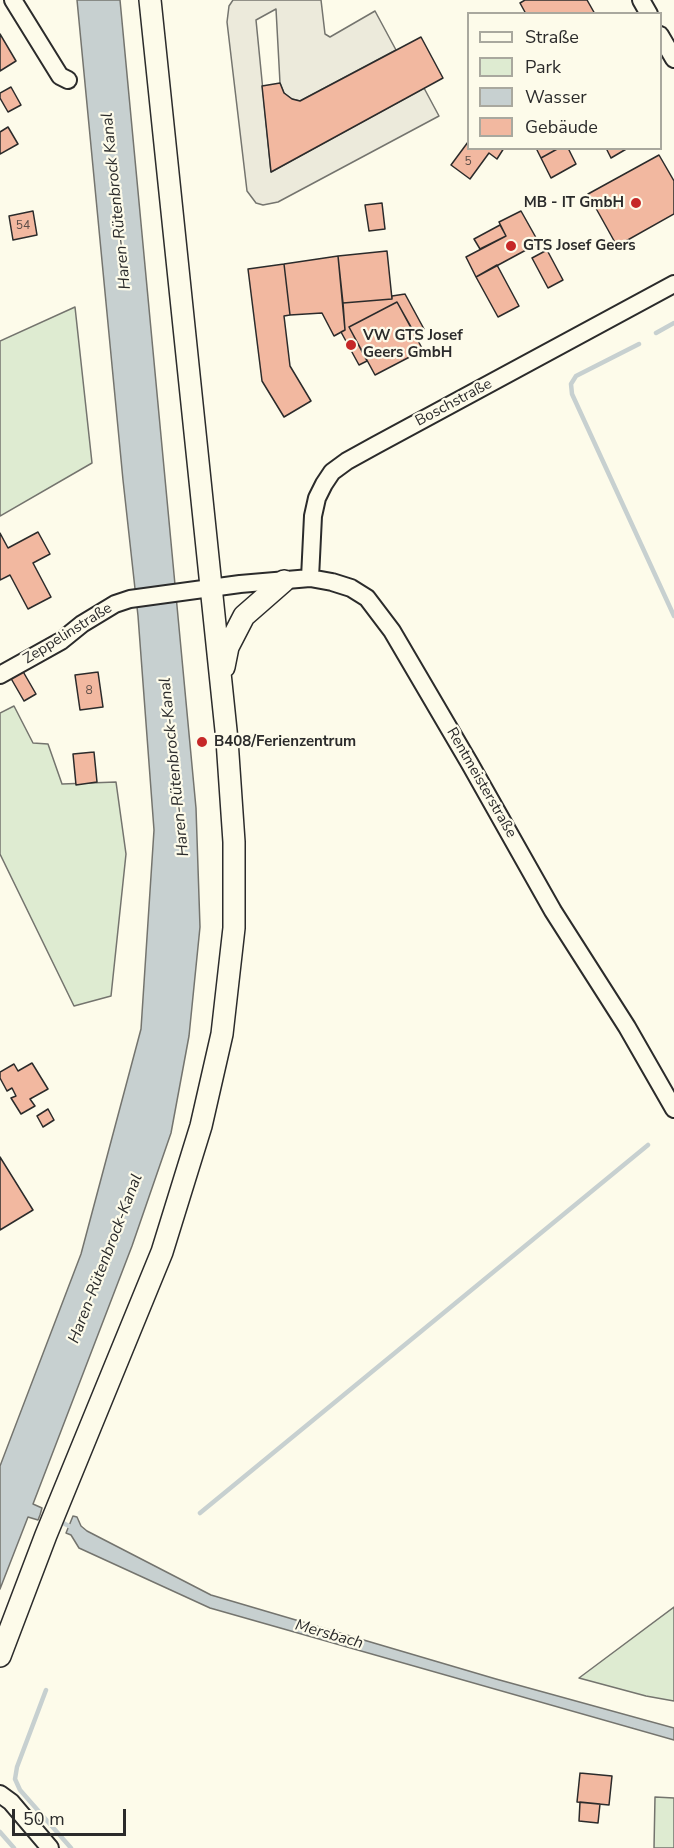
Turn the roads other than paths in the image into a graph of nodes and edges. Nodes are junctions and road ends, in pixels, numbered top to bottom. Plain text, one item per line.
1 (13, 0) edge
2 (150, 0) edge
3 (662, 38) edge
4 (674, 59) edge
5 (68, 80) dead end
6 (674, 284) edge
7 (310, 578) junction
8 (284, 581) junction
9 (210, 588) junction
10 (0, 675) edge
11 (221, 679) junction
12 (674, 1109) edge
13 (0, 1656) edge
14 (0, 1794) edge
15 (50, 1848) edge

1 - 5 street
2 - 9 main road
3 - 4 street
6 - 7 street, Boschstraße
7 - 8 street, Rentmeisterstraße
7 - 12 street, Rentmeisterstraße
8 - 9 street, Rentmeisterstraße
8 - 11 main road
9 - 10 street, Zeppelinstraße
9 - 11 main road
11 - 13 main road
14 - 15 street

